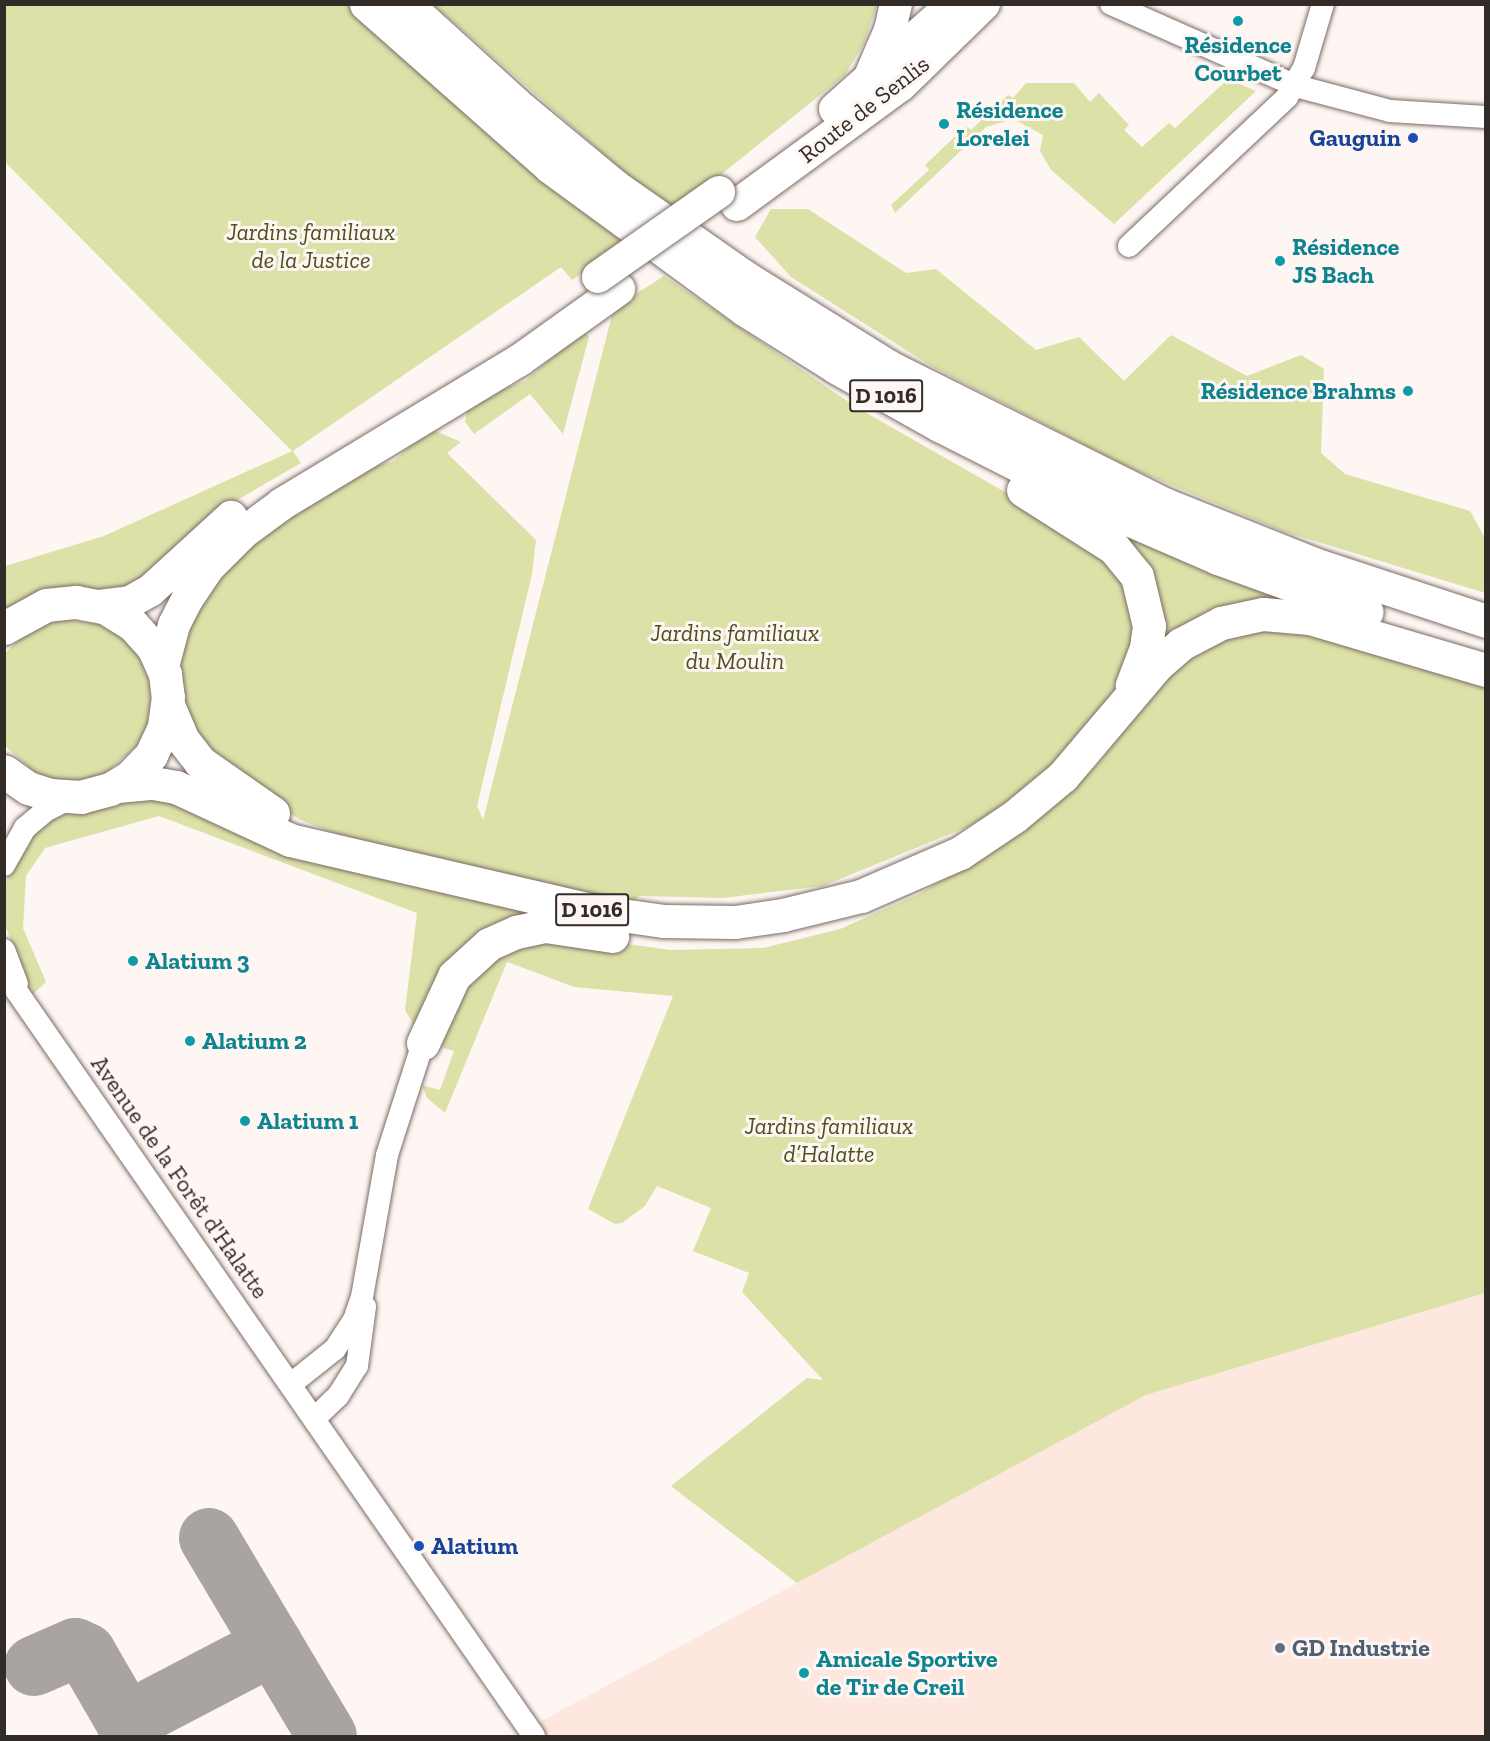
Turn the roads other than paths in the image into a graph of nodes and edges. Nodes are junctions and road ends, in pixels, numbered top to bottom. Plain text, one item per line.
1 (366, 4) edge
2 (406, 4) edge
3 (415, 4) edge
4 (896, 4) edge
5 (953, 4) edge
6 (984, 4) edge
7 (1096, 4) edge
8 (1111, 4) edge
9 (1323, 4) edge
10 (1150, 24) junction
11 (448, 44) junction
12 (1296, 86) junction
13 (860, 90) junction
14 (1485, 117) edge
15 (728, 198) junction
16 (1129, 246) dead end
17 (608, 283) junction
18 (836, 367) junction
19 (99, 606) junction
20 (1485, 621) edge
21 (4, 628) edge
22 (1485, 651) edge
23 (163, 667) junction
24 (1485, 670) edge
25 (1123, 703) junction
26 (168, 705) junction
27 (4, 771) edge
28 (117, 786) junction
29 (73, 797) junction
30 (374, 857) junction
31 (4, 865) edge
32 (815, 908) junction
33 (4, 950) edge
34 (4, 973) edge
35 (26, 1002) junction
36 (423, 1042) joint
37 (365, 1278) junction
38 (291, 1384) junction
39 (315, 1418) junction
40 (534, 1737) edge

1 - 18 main road, D 1016
2 - 11 main road, D 1016
3 - 11 main road
4 - 13 main road
5 - 13 main road, Route de Senlis
6 - 15 main road, Route de Senlis
7 - 10 street
8 - 10 street
9 - 12 street
10 - 12 street
11 - 20 main road, D 1016
12 - 14 street
12 - 16 street
13 - 15 main road, Route de Senlis
15 - 17 main road, bridge
17 - 19 main road
17 - 23 main road
18 - 22 main road, D 1016
18 - 25 main road, D 1016
19 - 21 main road
19 - 23 main road
23 - 26 main road
24 - 25 main road, D 1016
25 - 32 main road, D 1016
26 - 28 main road
26 - 30 main road, D 1016
27 - 29 main road
28 - 29 main road
28 - 30 main road, D 1016
29 - 31 street
30 - 32 main road, D 1016
32 - 36 main road
33 - 35 street, Avenue de la Forêt d'Halatte
34 - 35 street, Avenue de la Forêt d'Halatte
35 - 38 street, Avenue de la Forêt d'Halatte
36 - 37 street
37 - 38 street
37 - 39 street
38 - 39 street, Avenue de la Forêt d'Halatte
39 - 40 street, Avenue de la Forêt d'Halatte

